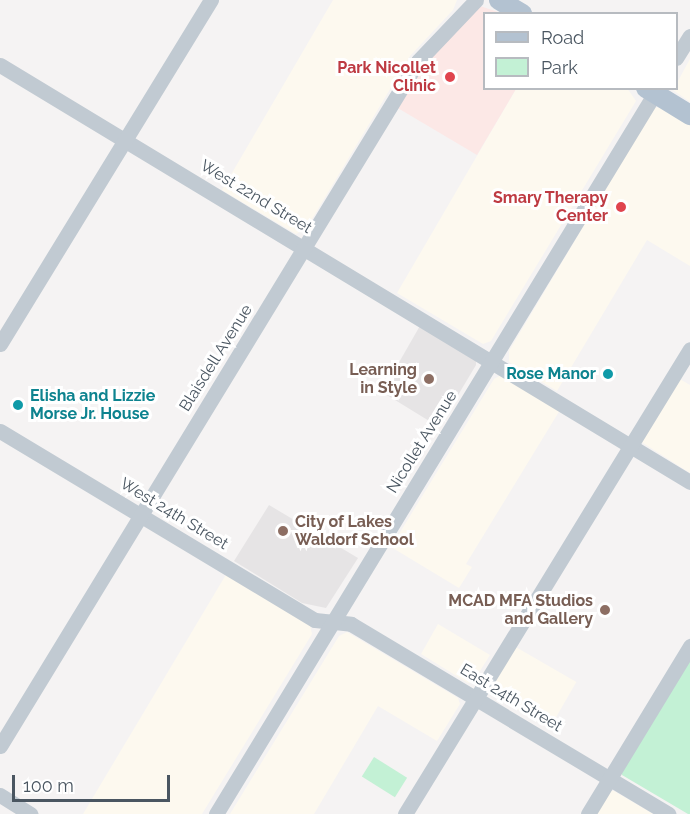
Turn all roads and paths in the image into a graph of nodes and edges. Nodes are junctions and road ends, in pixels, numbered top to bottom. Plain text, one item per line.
1 (211, 0) edge
2 (477, 0) edge
3 (499, 0) edge
4 (519, 12) edge
5 (690, 36) edge
6 (678, 55) edge
7 (0, 66) edge
8 (653, 90) edge
9 (690, 115) edge
10 (124, 139) junction
11 (305, 248) junction
12 (0, 344) edge
13 (690, 349) edge
14 (492, 362) junction
15 (0, 431) edge
16 (631, 446) junction
17 (690, 482) edge
18 (140, 515) junction
19 (332, 622) junction
20 (690, 646) edge
21 (476, 697) junction
22 (0, 746) edge
23 (609, 779) junction
24 (0, 795) edge
25 (31, 814) edge
26 (216, 814) edge
27 (405, 814) edge
28 (588, 814) edge
29 (668, 814) edge

1 - 10 street
2 - 11 street, Blaisdell Avenue
3 - 4 main road
5 - 6 street
7 - 10 street, West 22nd Street
8 - 9 main road
8 - 14 street, Nicollet Avenue
10 - 11 street, West 22nd Street
10 - 12 street
11 - 14 street, West 22nd Street
11 - 18 street, Blaisdell Avenue
13 - 16 street
14 - 16 street, West 22nd Street
14 - 19 street, Nicollet Avenue
15 - 18 street, West 24th Street
16 - 17 street, West 22nd Street
16 - 21 street
18 - 19 street, West 24th Street
18 - 22 street, Blaisdell Avenue
19 - 21 street, East 24th Street
19 - 26 street, Nicollet Avenue
20 - 23 street
21 - 23 street, East 24th Street
21 - 27 street
23 - 28 street
23 - 29 street, East 24th Street
24 - 25 street

